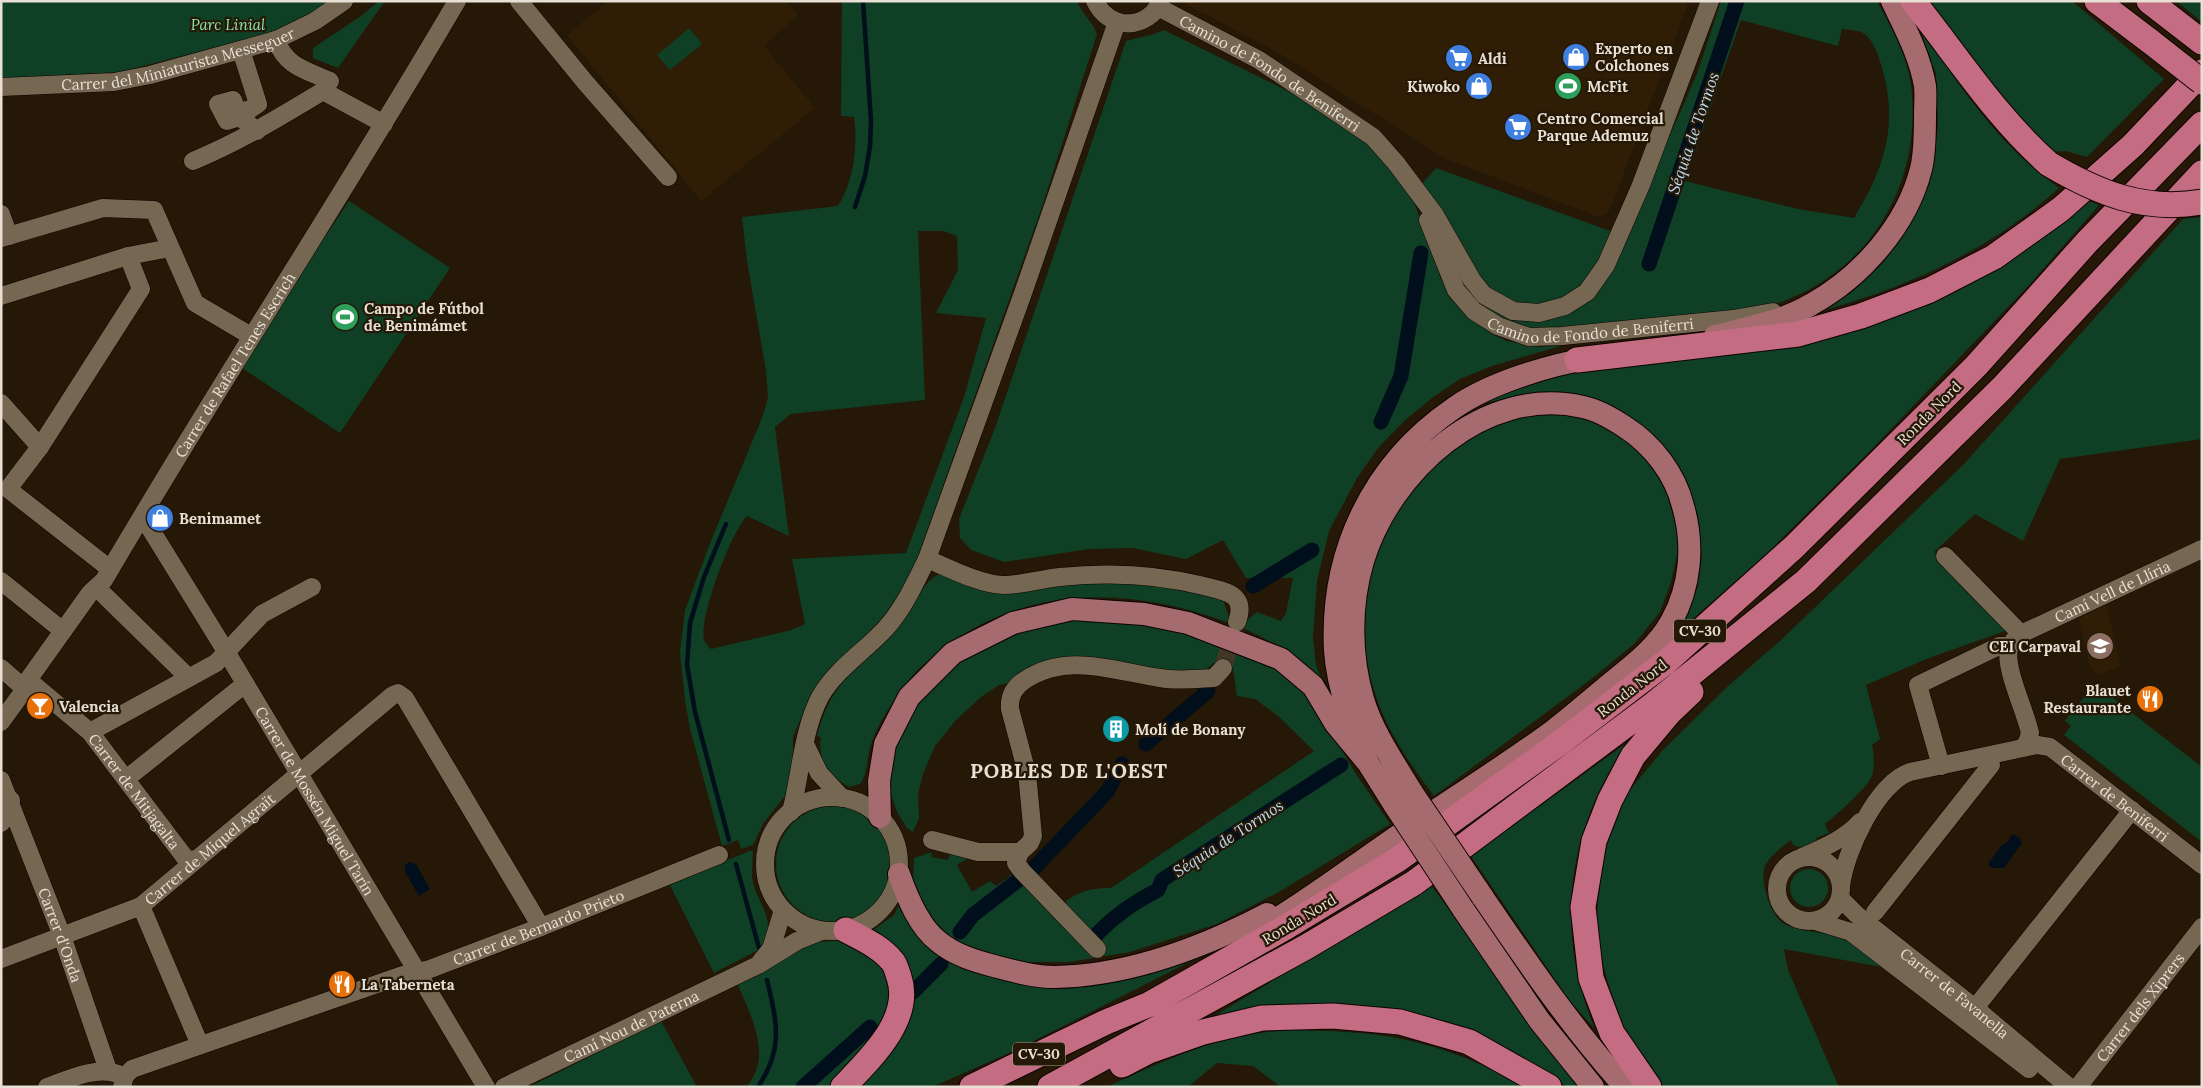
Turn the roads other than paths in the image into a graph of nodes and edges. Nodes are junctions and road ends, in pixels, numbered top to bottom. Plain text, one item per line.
1 (344, 1) edge
2 (457, 1) edge
3 (519, 1) edge
4 (1094, 1) edge
5 (1710, 1) edge
6 (1892, 1) edge
7 (1913, 1) edge
8 (2097, 1) edge
9 (2149, 1) edge
10 (1159, 4) edge
11 (2164, 10) edge
12 (1117, 22) junction
13 (276, 40) junction
14 (2202, 42) edge
15 (241, 50) junction
16 (2202, 72) edge
17 (2202, 82) edge
18 (326, 86) junction
19 (1, 87) edge
20 (384, 124) junction
21 (2202, 124) edge
22 (256, 131) junction
23 (192, 161) dead end
24 (2202, 174) edge
25 (668, 177) dead end
26 (1415, 190) junction
27 (2202, 202) edge
28 (1, 214) edge
29 (5, 237) edge
30 (170, 248) junction
31 (128, 256) junction
32 (1840, 286) junction
33 (1, 296) edge
34 (252, 336) junction
35 (1577, 360) junction
36 (1, 403) edge
37 (40, 447) junction
38 (142, 517) junction
39 (2202, 549) edge
40 (1945, 556) dead end
41 (927, 559) junction
42 (110, 569) junction
43 (1, 581) edge
44 (1806, 581) junction
45 (312, 587) dead end
46 (97, 588) junction
47 (1237, 622) tunnel mouth
48 (63, 631) junction
49 (2014, 641) junction
50 (227, 653) junction
51 (1, 668) edge
52 (1223, 668) dead end
53 (189, 678) junction
54 (245, 684) junction
55 (27, 685) junction
56 (1, 722) edge
57 (90, 732) junction
58 (805, 744) junction
59 (2022, 748) junction
60 (1368, 763) junction
61 (1991, 765) dead end
62 (1941, 766) junction
63 (298, 773) junction
64 (126, 779) junction
65 (1, 780) edge
66 (842, 798) junction
67 (10, 800) junction
68 (1404, 800) junction
69 (1876, 804) junction
70 (2132, 810) junction
71 (791, 812) junction
72 (880, 817) junction
73 (2, 822) edge
74 (932, 840) dead end
75 (1020, 852) junction
76 (718, 856) dead end
77 (1797, 858) junction
78 (196, 860) junction
79 (2202, 865) edge
80 (899, 874) junction
81 (1337, 877) junction
82 (1841, 892) junction
83 (141, 906) junction
84 (783, 910) junction
85 (1875, 912) dead end
86 (1815, 921) junction
87 (541, 927) junction
88 (2202, 927) edge
89 (834, 930) junction
90 (62, 936) junction
91 (2202, 943) edge
92 (1097, 949) dead end
93 (1, 959) edge
94 (758, 965) junction
95 (417, 972) junction
96 (1975, 1008) junction
97 (1106, 1022) junction
98 (194, 1048) junction
99 (108, 1070) junction
100 (124, 1082) edge
101 (47, 1087) edge
102 (486, 1087) edge
103 (504, 1087) edge
104 (843, 1087) edge
105 (972, 1087) edge
106 (1050, 1087) edge
107 (1076, 1087) edge
108 (1549, 1087) edge
109 (1593, 1087) edge
110 (1625, 1087) edge
111 (1649, 1087) edge
112 (2053, 1087) edge
113 (2069, 1087) edge
114 (2078, 1087) edge
115 (2090, 1087) edge

1 - 13 street, Carrer del Miniaturista Messeguer
2 - 20 street, Carrer de Rafael Tenes Escrich
3 - 25 street
4 - 12 street
5 - 26 street, Camino de Fondo de Beniferri
6 - 32 main road
7 - 27 highway, bridge
8 - 17 highway, bridge
9 - 11 highway
10 - 12 street
10 - 26 street, Camino de Fondo de Beniferri
11 - 14 highway
12 - 41 street
13 - 15 street, Carrer del Miniaturista Messeguer
13 - 18 street
15 - 19 street, Carrer del Miniaturista Messeguer
15 - 22 street
16 - 35 highway
18 - 20 street
18 - 22 street
20 - 34 street, Carrer de Rafael Tenes Escrich
21 - 97 highway, Ronda Nord / CV-30
22 - 23 street
24 - 44 highway, Ronda Nord / CV-30
26 - 32 street, Camino de Fondo de Beniferri
28 - 29 street
29 - 30 street
30 - 31 street
30 - 34 street
31 - 33 street
31 - 37 street
32 - 35 main road
34 - 38 street, Carrer de Rafael Tenes Escrich
35 - 60 main road
36 - 37 street
37 - 42 street
38 - 42 street, Carrer de Rafael Tenes Escrich
38 - 50 street, Carrer de Mossén Miguel Tarín
39 - 49 street, Camí Vell de Llíria
40 - 49 street
41 - 47 street
41 - 58 street
42 - 46 street, Carrer de Rafael Tenes Escrich
43 - 48 street
44 - 106 highway, Ronda Nord / CV-30
44 - 111 highway
45 - 50 street
46 - 48 street, Carrer de Rafael Tenes Escrich
46 - 53 street
48 - 55 street, Carrer de Rafael Tenes Escrich
49 - 59 street
49 - 62 street, Camí Vell de Llíria
50 - 53 street
50 - 54 street, Carrer de Mossén Miguel Tarín
51 - 55 street, Carrer de Mitjagalta
52 - 75 street
53 - 57 street
54 - 63 street, Carrer de Mossén Miguel Tarín
54 - 64 street
55 - 56 street, Carrer de Rafael Tenes Escrich
55 - 57 street, Carrer de Mitjagalta
57 - 64 street, Carrer de Mitjagalta
58 - 66 street
58 - 71 street
59 - 62 street, Carrer de Beniferri
59 - 70 street, Carrer de Beniferri
60 - 68 main road
60 - 72 main road
61 - 85 street
62 - 69 street, Carrer de Beniferri
63 - 78 street, Carrer de Miquel Agraït
63 - 87 street, Carrer de Miquel Agraït
63 - 95 street, Carrer de Mossén Miguel Tarín
64 - 78 street, Carrer de Mitjagalta
65 - 67 street, Carrer d'Onda
66 - 71 street
66 - 72 street
67 - 73 street
67 - 90 street, Carrer d'Onda
68 - 81 main road
68 - 109 main road, bridge
68 - 110 main road, bridge
69 - 77 street, Carrer de Beniferri
69 - 82 street, Carrer de Beniferri
70 - 79 street, Carrer de Beniferri
70 - 96 street
71 - 84 street
72 - 80 street
74 - 75 street
75 - 92 street
76 - 87 street, Carrer de Bernardo Prieto
77 - 82 street
77 - 86 street
78 - 83 street, Carrer de Miquel Agraït
80 - 81 main road
80 - 89 street
81 - 97 main road
82 - 86 street
82 - 96 street, Carrer de Favanella
83 - 90 street, Carrer de Miquel Agraït
83 - 98 street
84 - 89 street
84 - 94 street, Camí Nou de Paterna
86 - 112 street, Carrer de Favanella
87 - 95 street, Carrer de Bernardo Prieto
88 - 114 street, Carrer dels Xiprers
89 - 94 street, Camí Nou de Paterna
89 - 104 highway
90 - 93 street, Carrer de Miquel Agraït
90 - 99 street, Carrer d'Onda
91 - 115 street, Carrer dels Xiprers
94 - 103 street, Camí Nou de Paterna
95 - 98 street, Carrer de Bernardo Prieto
95 - 102 street, Carrer de Mossén Miguel Tarín
96 - 113 street, Carrer de Favanella
97 - 105 highway, Ronda Nord / CV-30
98 - 100 street, Carrer de Bernardo Prieto
99 - 100 street
99 - 101 street
107 - 108 highway

